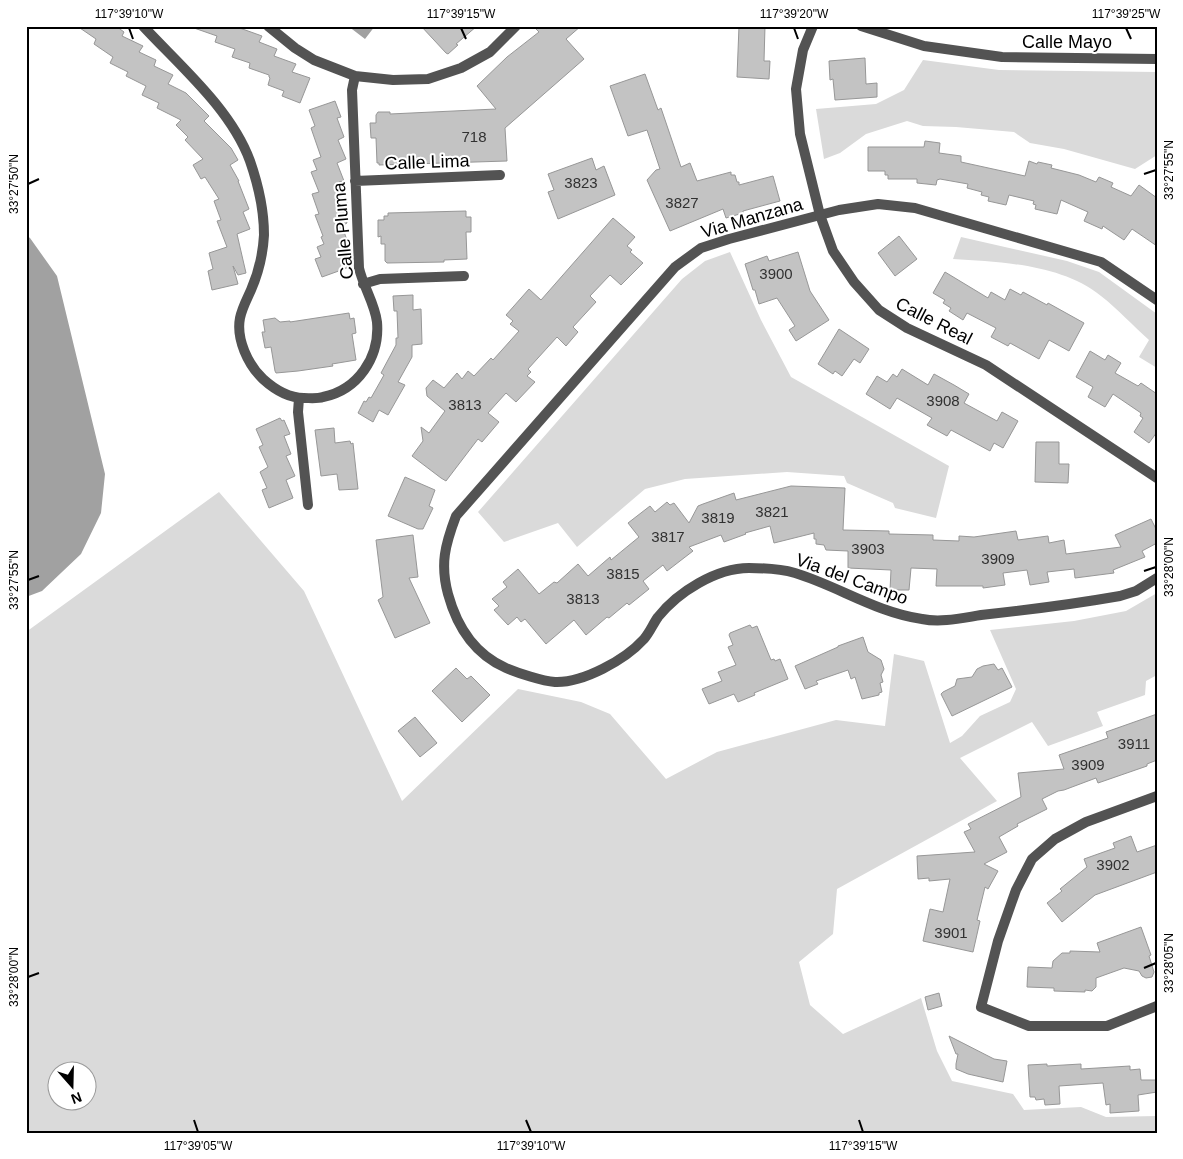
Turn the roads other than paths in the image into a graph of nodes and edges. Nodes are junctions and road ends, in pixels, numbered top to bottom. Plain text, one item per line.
1 (143, 26) edge
2 (268, 26) edge
3 (516, 26) edge
4 (813, 26) edge
5 (861, 26) edge
6 (1157, 59) edge
7 (356, 76) junction
8 (500, 175) dead end
9 (355, 181) junction
10 (820, 215) junction
11 (464, 276) dead end
12 (363, 284) junction
13 (1157, 300) edge
14 (299, 398) junction
15 (1157, 478) edge
16 (308, 505) dead end
17 (444, 577) joint
18 (1157, 578) edge
19 (1157, 796) edge
20 (1157, 1006) edge

1 - 14 street, Calle Pluma
2 - 7 street
3 - 7 street
4 - 10 street, Calle Real
5 - 6 street, Calle Mayo
7 - 9 street, Calle Pluma
8 - 9 street, Calle Lima
9 - 12 street, Calle Pluma
10 - 13 street, Via Manzana
10 - 15 street, Calle Real
10 - 17 street, Via Manzana
11 - 12 street
12 - 14 street, Calle Pluma
14 - 16 street
17 - 18 street, Via del Campo
19 - 20 street

